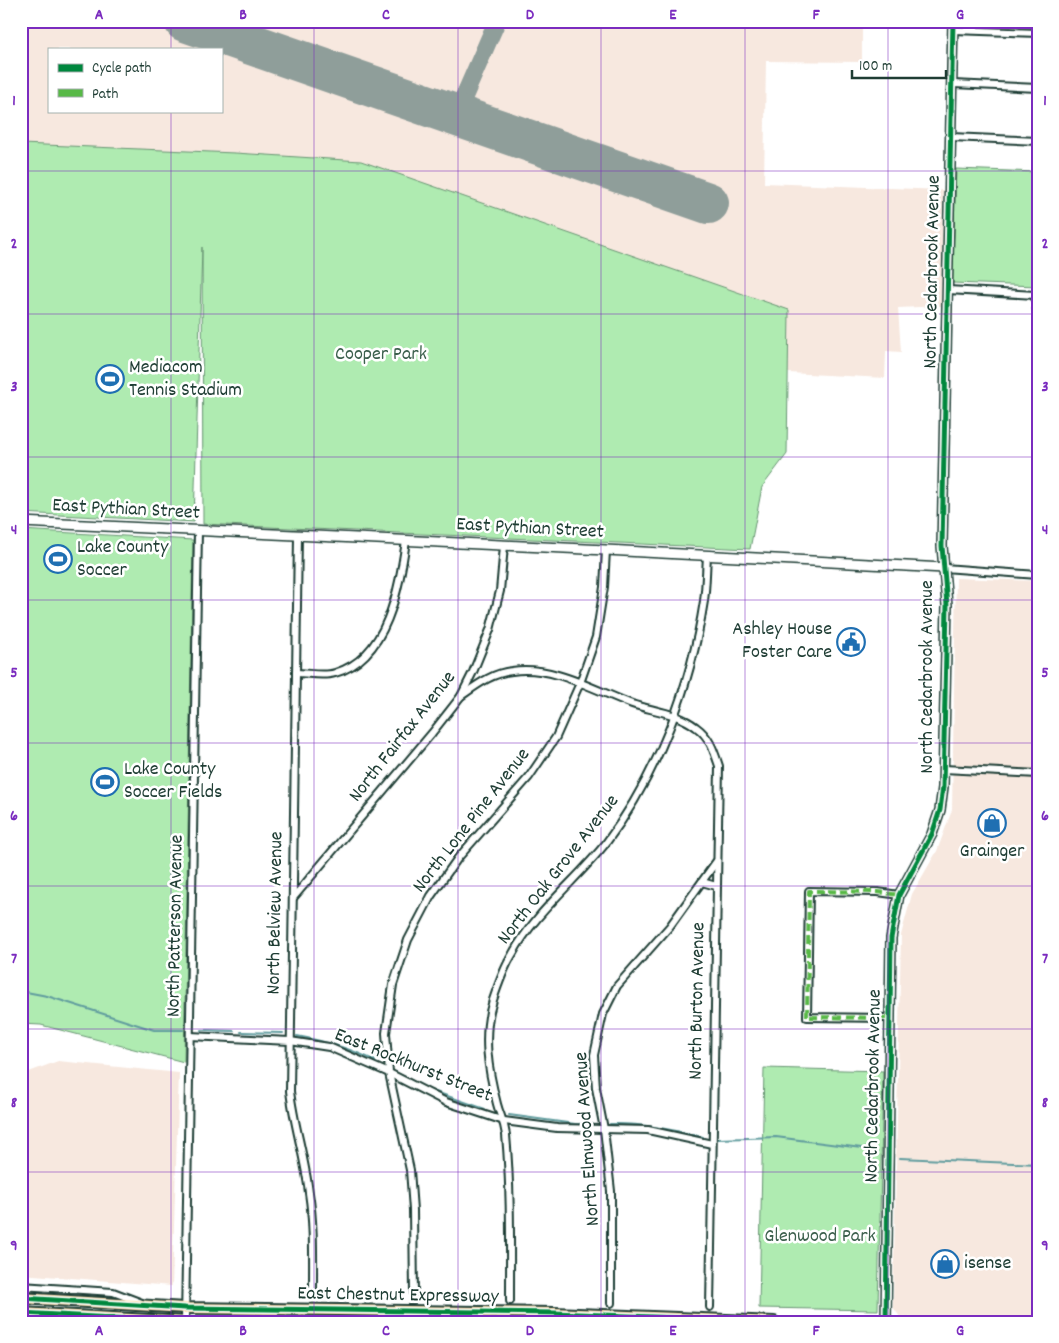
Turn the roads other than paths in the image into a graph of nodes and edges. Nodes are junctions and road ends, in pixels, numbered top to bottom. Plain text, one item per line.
1 (953, 26) edge
2 (1038, 33) edge
3 (953, 84) junction
4 (1038, 88) edge
5 (951, 137) junction
6 (1038, 141) edge
7 (948, 290) junction
8 (1038, 320) edge
9 (21, 522) edge
10 (198, 531) junction
11 (298, 536) junction
12 (406, 541) junction
13 (504, 546) junction
14 (606, 550) junction
15 (707, 556) junction
16 (944, 568) junction
17 (1038, 574) edge
18 (473, 672) junction
19 (296, 673) junction
20 (486, 679) junction
21 (580, 683) junction
22 (461, 696) junction
23 (675, 716) junction
24 (944, 769) junction
25 (1038, 774) edge
26 (716, 861) junction
27 (702, 882) junction
28 (716, 886) junction
29 (899, 895) junction
30 (293, 898) junction
31 (890, 1018) junction
32 (190, 1036) junction
33 (290, 1040) junction
34 (389, 1073) junction
35 (504, 1121) junction
36 (604, 1128) junction
37 (712, 1144) junction
38 (21, 1286) edge
39 (313, 1289) dead end
40 (414, 1294) dead end
41 (21, 1298) edge
42 (510, 1301) dead end
43 (611, 1302) dead end
44 (150, 1306) junction
45 (710, 1307) dead end
46 (185, 1308) junction
47 (21, 1313) edge
48 (554, 1317) edge
49 (690, 1320) edge
50 (185, 1322) edge
51 (774, 1322) edge
52 (886, 1322) edge

1 - 2 street
1 - 3 street, North Cedarbrook Avenue
3 - 4 street
3 - 5 street, North Cedarbrook Avenue
5 - 6 street
5 - 7 street, North Cedarbrook Avenue
7 - 8 street
7 - 16 street, North Cedarbrook Avenue
9 - 10 street, East Pythian Street
10 - 11 street, East Pythian Street
10 - 32 street, North Patterson Avenue
11 - 12 street, East Pythian Street
11 - 19 street, North Belview Avenue
12 - 13 street, East Pythian Street
12 - 19 street
13 - 14 street, East Pythian Street
13 - 18 street, North Fairfax Avenue
14 - 15 street, East Pythian Street
14 - 21 street, North Lone Pine Avenue
15 - 16 street, East Pythian Street
15 - 23 street, North Oak Grove Avenue
16 - 17 street, East Pythian Street
16 - 24 street, North Cedarbrook Avenue
18 - 20 street
18 - 22 street, North Fairfax Avenue
19 - 30 street, North Belview Avenue
20 - 21 street, North Burton Avenue
20 - 22 street, North Burton Avenue
21 - 23 street, North Burton Avenue
21 - 34 street, North Lone Pine Avenue
22 - 30 street, North Fairfax Avenue
23 - 26 street, North Burton Avenue
23 - 35 street, North Oak Grove Avenue
24 - 25 street
24 - 29 street, North Cedarbrook Avenue
26 - 27 street, North Elmwood Avenue
26 - 28 street, North Burton Avenue
27 - 28 street
27 - 36 street, North Elmwood Avenue
28 - 37 street, North Burton Avenue
29 - 31 street, North Cedarbrook Avenue
29 - 31 street
30 - 33 street, North Belview Avenue
31 - 52 street, North Cedarbrook Avenue
32 - 33 street, East Rockhurst Street
32 - 46 street, North Patterson Avenue
33 - 34 street, East Rockhurst Street
33 - 39 street, North Belview Avenue
34 - 35 street, East Rockhurst Street
34 - 40 street, North Lone Pine Avenue
35 - 36 street, East Rockhurst Street
35 - 42 street, North Oak Grove Avenue
36 - 37 street, East Rockhurst Street
36 - 43 street, North Elmwood Avenue
37 - 45 street, North Burton Avenue
38 - 44 street
41 - 44 main road, East Chestnut Expressway
44 - 46 main road, East Chestnut Expressway
46 - 48 main road, East Chestnut Expressway
46 - 50 street, North Patterson Avenue
47 - 50 main road
48 - 49 main road, East Chestnut Expressway
49 - 51 main road, East Chestnut Expressway

